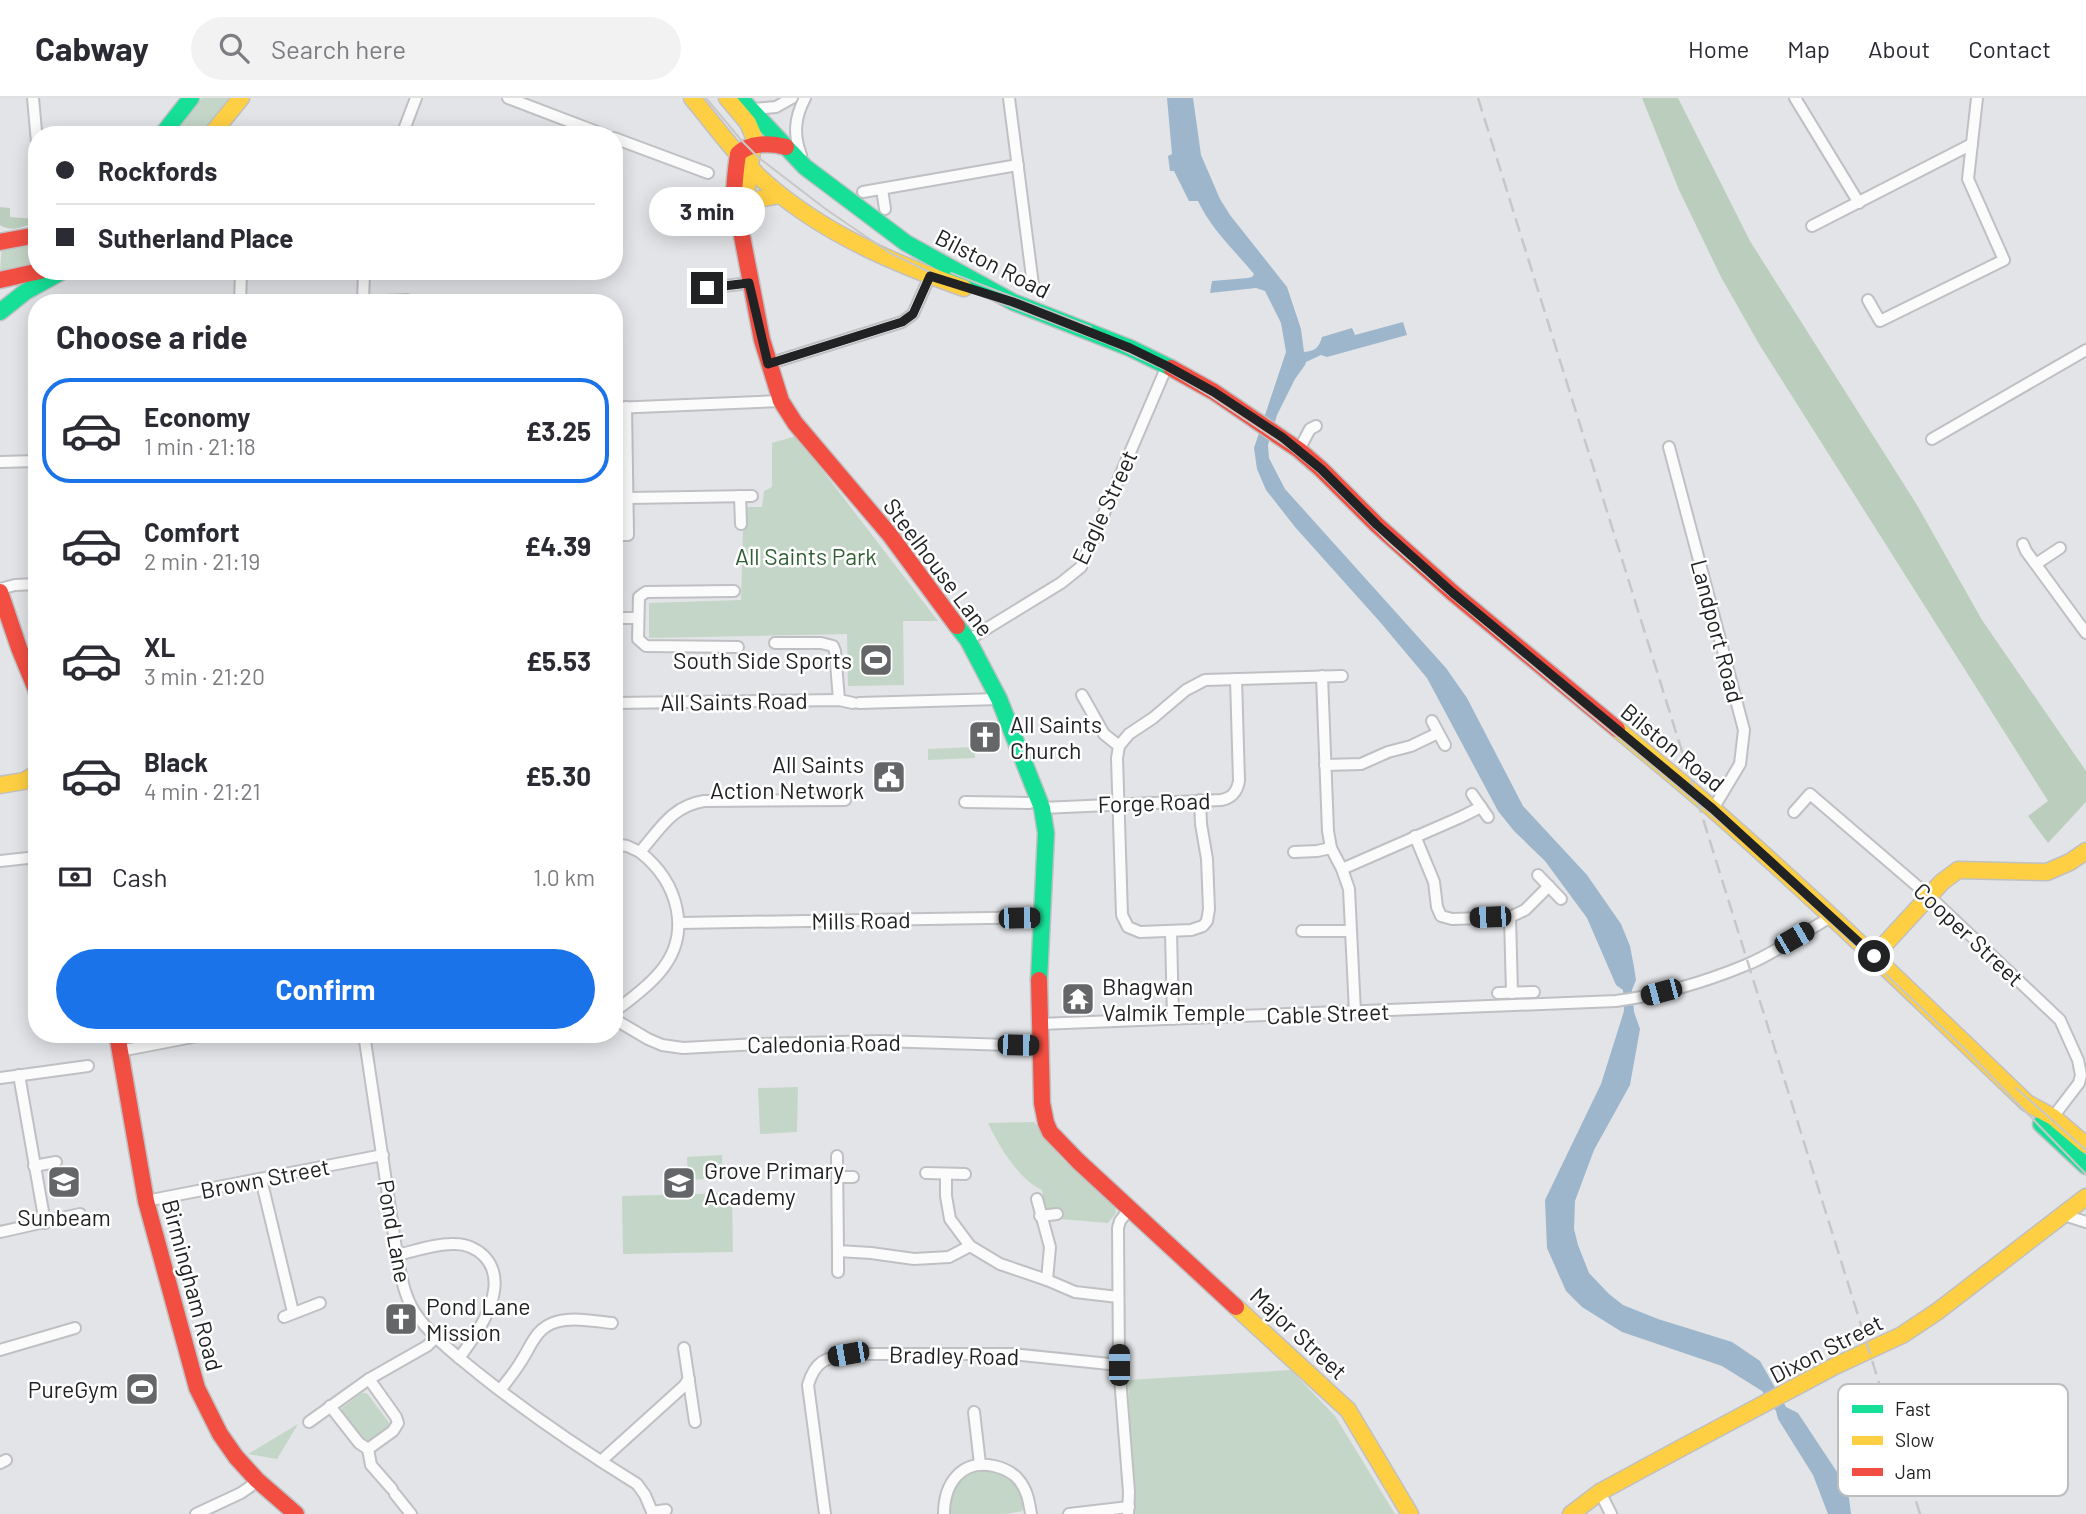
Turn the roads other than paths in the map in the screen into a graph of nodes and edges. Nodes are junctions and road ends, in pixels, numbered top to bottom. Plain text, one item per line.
1 (33, 98) edge
2 (191, 98) edge
3 (241, 98) edge
4 (416, 98) edge
5 (508, 98) edge
6 (692, 98) edge
7 (727, 98) edge
8 (792, 98) edge
9 (806, 98) edge
10 (1009, 98) edge
11 (1795, 98) edge
12 (1977, 98) edge
13 (533, 102) edge
14 (745, 103) edge
15 (36, 126) edge
16 (169, 126) edge
17 (218, 126) edge
18 (405, 126) edge
19 (586, 126) edge
20 (623, 141) edge
21 (1972, 144) junction
22 (786, 147) junction
23 (747, 156) junction
24 (1018, 165) junction
25 (805, 167) junction
26 (708, 173) dead end
27 (883, 188) junction
28 (863, 192) dead end
29 (780, 195) junction
30 (1859, 203) junction
31 (744, 209) junction
32 (885, 209) dead end
33 (1812, 226) dead end
34 (741, 231) junction
35 (28, 238) edge
36 (0, 242) edge
37 (28, 274) edge
38 (930, 276) junction
39 (0, 280) edge
40 (47, 280) edge
41 (749, 283) junction
42 (1033, 285) dead end
43 (707, 288) dead end
44 (1868, 300) dead end
45 (1013, 302) junction
46 (0, 312) edge
47 (2086, 350) edge
48 (768, 364) junction
49 (1167, 366) junction
50 (780, 401) junction
51 (623, 407) edge
52 (626, 407) junction
53 (1316, 425) dead end
54 (1932, 439) dead end
55 (1669, 447) dead end
56 (1298, 450) junction
57 (28, 461) edge
58 (0, 462) edge
59 (628, 498) junction
60 (741, 524) dead end
61 (623, 535) edge
62 (2023, 544) dead end
63 (2060, 548) dead end
64 (2036, 564) junction
65 (28, 584) edge
66 (0, 590) edge
67 (734, 591) dead end
68 (2081, 616) edge
69 (623, 618) edge
70 (638, 618) junction
71 (2086, 633) edge
72 (968, 640) junction
73 (775, 643) dead end
74 (738, 647) dead end
75 (28, 667) edge
76 (1322, 676) junction
77 (1342, 676) dead end
78 (1236, 679) junction
79 (1082, 695) dead end
80 (999, 699) junction
81 (839, 700) junction
82 (623, 703) edge
83 (1432, 721) dead end
84 (1438, 733) junction
85 (1445, 745) dead end
86 (1119, 746) junction
87 (1325, 765) junction
88 (28, 779) edge
89 (2, 785) edge
90 (28, 786) edge
91 (1472, 794) dead end
92 (845, 800) dead end
93 (1200, 800) junction
94 (965, 802) dead end
95 (1118, 803) junction
96 (1040, 804) junction
97 (1481, 807) junction
98 (1713, 809) junction
99 (1794, 812) dead end
100 (1488, 817) dead end
101 (1415, 836) junction
102 (623, 845) edge
103 (1331, 848) junction
104 (2086, 851) edge
105 (640, 852) junction
106 (1294, 852) dead end
107 (28, 858) edge
108 (0, 861) edge
109 (1342, 869) junction
110 (1538, 875) dead end
111 (1549, 886) junction
112 (1930, 897) junction
113 (1561, 900) dead end
114 (1042, 917) junction
115 (1510, 917) junction
116 (1831, 917) junction
117 (680, 923) junction
118 (1171, 931) junction
119 (1302, 931) dead end
120 (1350, 931) junction
121 (1874, 956) junction
122 (1534, 992) dead end
123 (1499, 993) dead end
124 (1512, 993) junction
125 (623, 1004) edge
126 (1355, 1012) junction
127 (1173, 1019) junction
128 (623, 1024) edge
129 (1040, 1024) junction
130 (119, 1043) edge
131 (161, 1043) edge
132 (366, 1043) edge
133 (1040, 1045) junction
134 (120, 1051) junction
135 (88, 1066) dead end
136 (19, 1075) junction
137 (0, 1078) edge
138 (2026, 1103) junction
139 (2053, 1117) junction
140 (2086, 1145) edge
141 (383, 1155) junction
142 (837, 1156) dead end
143 (56, 1161) dead end
144 (34, 1166) junction
145 (2086, 1166) edge
146 (926, 1173) dead end
147 (946, 1174) junction
148 (965, 1174) dead end
149 (837, 1177) junction
150 (853, 1177) dead end
151 (261, 1179) junction
152 (2086, 1196) edge
153 (1037, 1199) dead end
154 (146, 1201) junction
155 (1130, 1208) junction
156 (80, 1214) dead end
157 (1057, 1214) dead end
158 (2061, 1214) junction
159 (1040, 1216) junction
160 (2086, 1222) edge
161 (45, 1223) junction
162 (0, 1232) edge
163 (970, 1246) junction
164 (838, 1251) junction
165 (397, 1255) junction
166 (838, 1272) dead end
167 (1047, 1280) junction
168 (1118, 1297) junction
169 (320, 1303) dead end
170 (612, 1323) dead end
171 (75, 1328) dead end
172 (437, 1336) junction
173 (684, 1348) dead end
174 (0, 1350) edge
175 (459, 1357) junction
176 (1119, 1365) junction
177 (369, 1379) junction
178 (689, 1379) junction
179 (500, 1390) junction
180 (330, 1406) junction
181 (974, 1412) dead end
182 (309, 1422) dead end
183 (695, 1422) dead end
184 (368, 1449) junction
185 (601, 1461) junction
186 (980, 1464) junction
187 (251, 1486) dead end
188 (1600, 1492) junction
189 (666, 1510) dead end
190 (1129, 1510) edge
191 (652, 1513) edge
192 (196, 1514) edge
193 (296, 1514) edge
194 (411, 1514) edge
195 (825, 1514) edge
196 (944, 1514) edge
197 (1031, 1514) edge
198 (1069, 1514) edge
199 (1410, 1514) edge
200 (1571, 1514) edge
201 (1611, 1514) edge

1 - 15 street
2 - 16 main road
3 - 17 main road
4 - 18 street
5 - 13 street
6 - 23 main road, Bilston Road
7 - 23 main road, Steelhouse Lane
8 - 14 street
9 - 25 street
10 - 24 street
11 - 30 street
12 - 21 street
13 - 19 street
14 - 22 main road, Bilston Road
20 - 26 street
21 - 30 street
21 - 44 street
22 - 23 main road
22 - 25 main road, Bilston Road
23 - 29 main road, Bilston Road
23 - 31 main road, Steelhouse Lane
23 - 34 main road, Steelhouse Lane
24 - 27 street
24 - 42 street
25 - 45 main road, Bilston Road
27 - 28 street
27 - 32 street
29 - 31 main road
29 - 38 main road, Bilston Road
30 - 33 street
31 - 34 main road, Steelhouse Lane
34 - 41 main road, Steelhouse Lane
35 - 36 main road
37 - 39 main road
38 - 45 main road, Bilston Road
38 - 48 street
40 - 46 main road
41 - 43 street
41 - 48 main road, Steelhouse Lane
45 - 49 main road, Bilston Road
47 - 54 street
48 - 50 main road, Steelhouse Lane
49 - 56 main road, Bilston Road
49 - 72 street, Eagle Street
50 - 52 street
50 - 72 main road, Steelhouse Lane
51 - 52 street
52 - 59 street
53 - 56 street
55 - 98 street, Landport Road
56 - 98 main road, Bilston Road
57 - 58 street
59 - 60 street
59 - 61 street
62 - 64 street
63 - 64 street
64 - 68 street
65 - 66 street
66 - 75 main road
67 - 70 street
68 - 71 street
69 - 70 street
70 - 74 street
72 - 80 main road, Steelhouse Lane
73 - 81 street
76 - 77 street
76 - 78 street
76 - 87 street
78 - 86 street
78 - 93 street, Forge Road
79 - 86 street
80 - 81 street, All Saints Road
80 - 96 main road, Steelhouse Lane
81 - 82 street, All Saints Road
83 - 84 street
84 - 85 street
84 - 87 street
86 - 95 street
87 - 103 street
88 - 89 main road
89 - 90 main road
91 - 97 street
92 - 105 street
93 - 95 street, Forge Road
93 - 118 street
94 - 96 street, Forge Road
95 - 96 street, Forge Road
95 - 118 street
96 - 114 main road, Steelhouse Lane
97 - 100 street
97 - 101 street
98 - 116 main road, Bilston Road
99 - 112 street, Cooper Street
101 - 109 street
101 - 115 street
102 - 105 street
103 - 106 street
103 - 109 street
104 - 112 main road
105 - 117 street
107 - 108 street
109 - 120 street
110 - 111 street
111 - 113 street
111 - 115 street
112 - 121 main road
112 - 139 street, Cooper Street
114 - 117 street, Mills Road
114 - 129 main road, Steelhouse Lane
115 - 124 street
116 - 121 main road, Bilston Road
116 - 126 street, Cable Street
117 - 125 street
118 - 127 street
119 - 120 street
120 - 126 street
121 - 138 main road, Bilston Road
122 - 124 street
123 - 124 street
126 - 127 street, Cable Street
127 - 129 street, Cable Street
128 - 133 street, Caledonia Road
129 - 133 main road, Steelhouse Lane
130 - 134 main road, Birmingham Road
131 - 134 street
132 - 141 street, Pond Lane
133 - 155 main road, Steelhouse Lane
134 - 154 main road, Birmingham Road
135 - 136 street
136 - 137 street
136 - 144 street
138 - 139 main road, Bilston Road
138 - 145 main road, Bilston Road
139 - 140 main road, Bilston Road
141 - 151 street, Brown Street
141 - 165 street, Pond Lane
142 - 149 street
143 - 144 street
144 - 161 street
146 - 147 street
147 - 148 street
147 - 163 street
149 - 150 street
149 - 164 street
151 - 154 street, Brown Street
151 - 169 street
152 - 158 main road, Dixon Street
153 - 159 street
154 - 193 main road, Birmingham Road
155 - 168 street
155 - 199 main road, Major Street
156 - 161 street
157 - 159 street
158 - 160 street
158 - 188 main road, Dixon Street
159 - 167 street
161 - 162 street
163 - 164 street
163 - 167 street
164 - 166 street
165 - 172 street, Pond Lane
165 - 175 street
167 - 168 street
168 - 176 street
170 - 179 street
171 - 174 street
172 - 175 street, Pond Lane
172 - 177 street
173 - 178 street
175 - 179 street, Pond Lane
176 - 190 street
176 - 195 street, Bradley Road
177 - 180 street
177 - 184 street
178 - 183 street
178 - 185 street
179 - 185 street, Pond Lane
180 - 182 street
180 - 184 street
181 - 186 street
184 - 194 street
185 - 191 street, Pond Lane
186 - 196 street
186 - 197 street
187 - 192 street
188 - 200 main road, Dixon Street
188 - 201 street
189 - 191 street, Pond Lane
190 - 198 street

